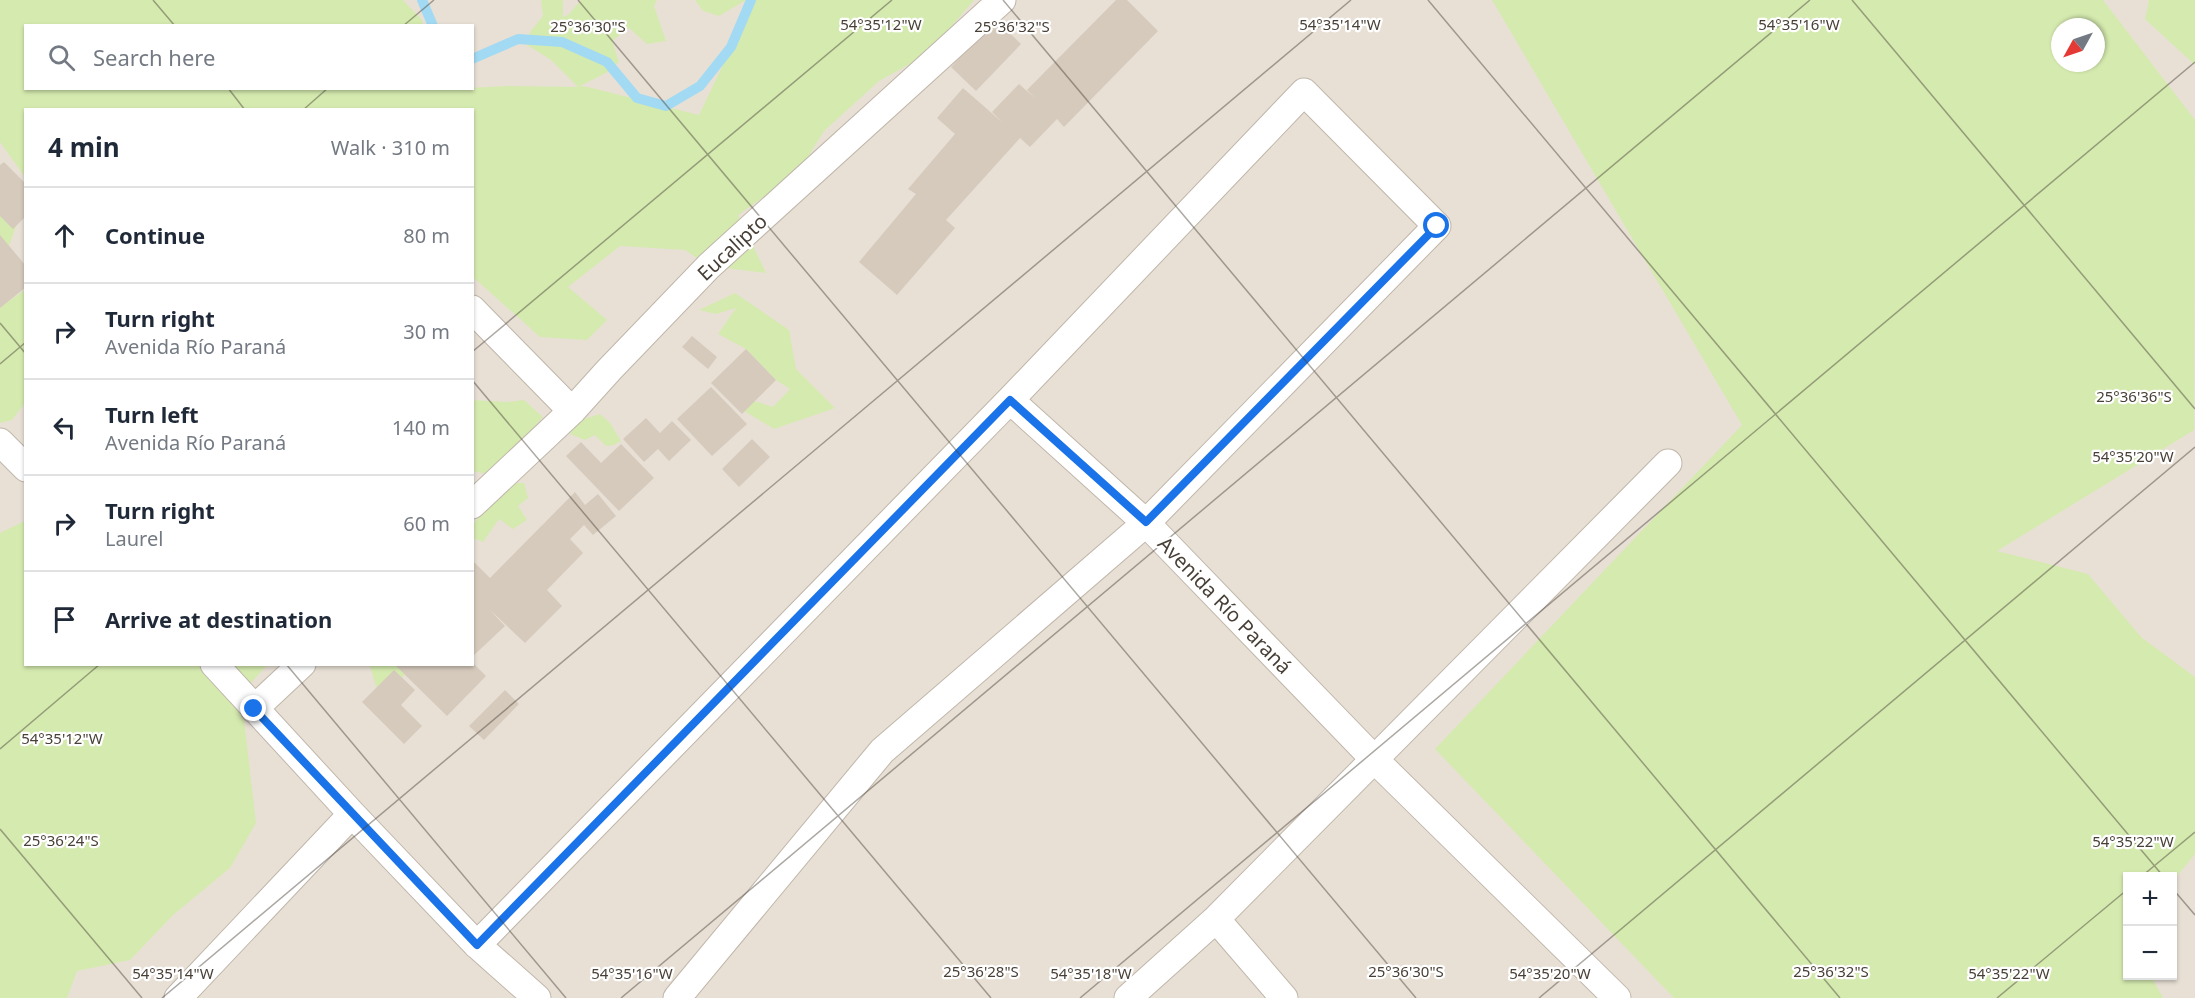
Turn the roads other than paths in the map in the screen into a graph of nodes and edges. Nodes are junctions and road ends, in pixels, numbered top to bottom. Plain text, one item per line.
1 (1002, 0) edge
2 (474, 311) edge
3 (1010, 400) junction
4 (572, 411) junction
5 (1668, 463) dead end
6 (474, 503) edge
7 (1146, 522) junction
8 (216, 666) edge
9 (300, 666) edge
10 (254, 709) junction
11 (1375, 760) junction
12 (352, 814) junction
13 (1216, 919) junction
14 (477, 945) junction
15 (178, 998) edge
16 (537, 998) edge
17 (677, 998) edge
18 (1128, 998) edge
19 (1284, 998) edge
20 (1617, 998) edge

1 - 4 street, Eucalipto
2 - 4 street
3 - 7 street, Avenida Río Paraná
3 - 7 street
3 - 14 street
4 - 6 street, Eucalipto
5 - 11 street
7 - 11 street, Avenida Río Paraná
7 - 17 street
8 - 10 street
9 - 10 street
10 - 12 street
11 - 13 street
11 - 20 street, Avenida Río Paraná
12 - 14 street
12 - 15 street
13 - 18 street
13 - 19 street
14 - 16 street

